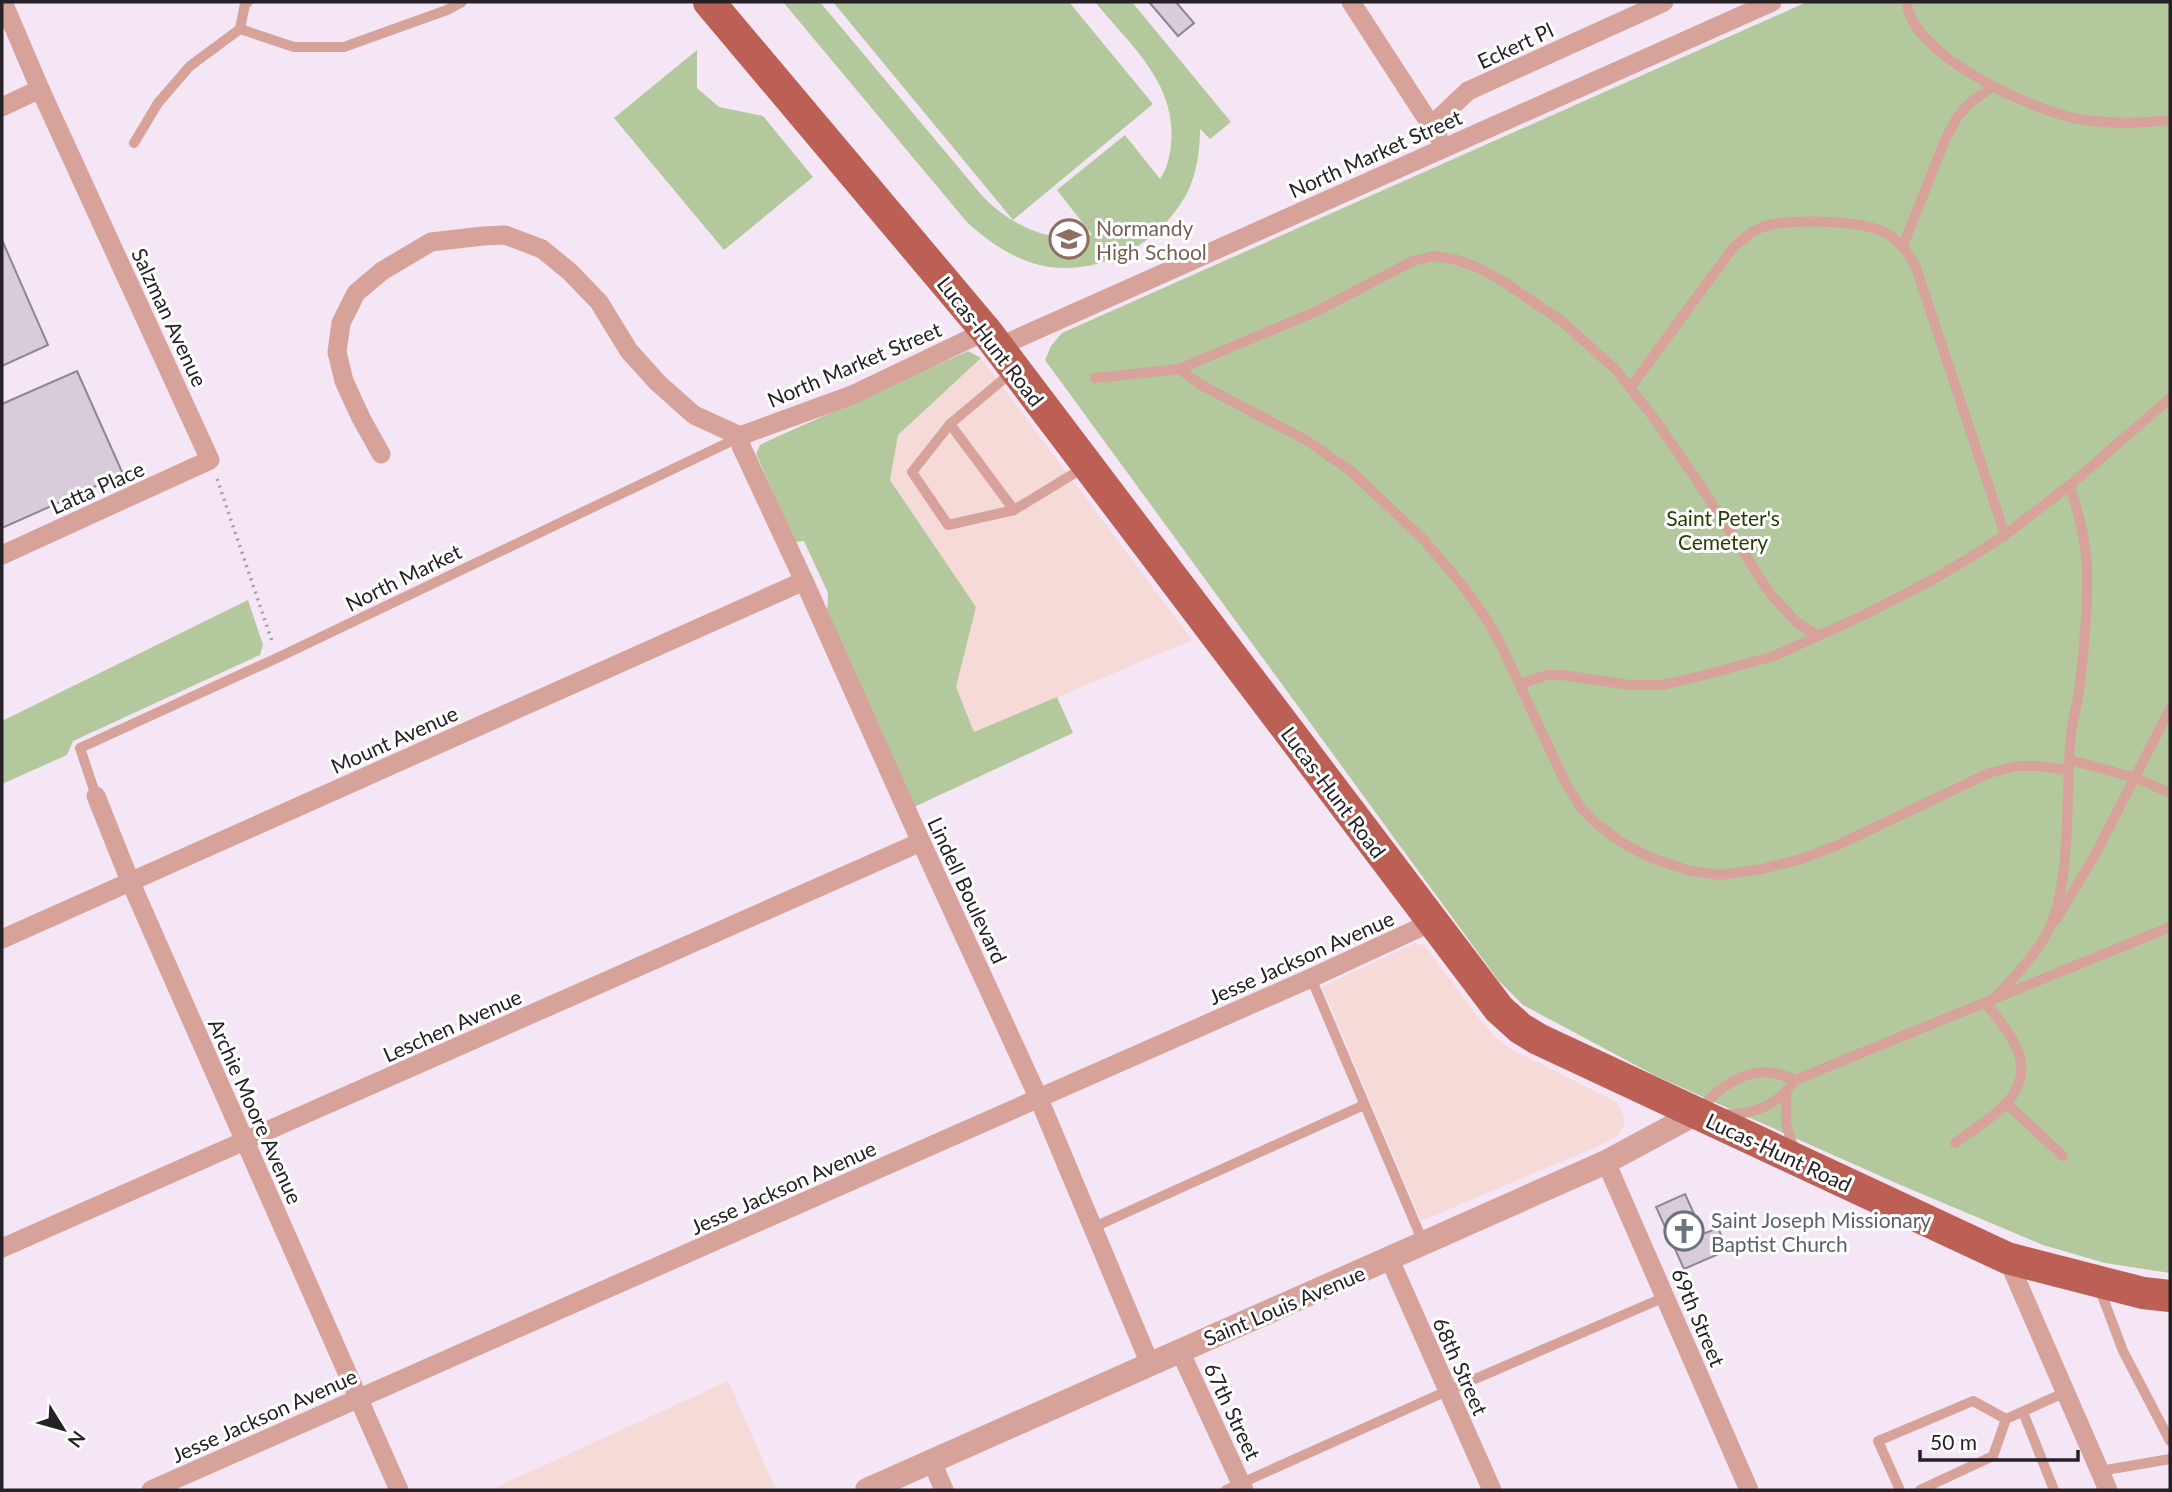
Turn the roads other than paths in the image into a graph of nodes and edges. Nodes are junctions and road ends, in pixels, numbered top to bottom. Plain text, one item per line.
1 (3, 2) edge
2 (248, 2) edge
3 (462, 2) edge
4 (709, 2) edge
5 (1351, 2) edge
6 (1772, 2) edge
7 (1907, 2) edge
8 (1651, 4) edge
9 (240, 29) junction
10 (1992, 87) junction
11 (40, 89) junction
12 (2, 107) edge
13 (2170, 120) edge
14 (1432, 125) junction
15 (134, 143) dead end
16 (1445, 146) junction
17 (1903, 246) junction
18 (999, 349) junction
19 (1179, 369) junction
20 (1095, 378) dead end
21 (1630, 388) junction
22 (2170, 398) edge
23 (950, 424) junction
24 (740, 436) junction
25 (381, 454) dead end
26 (211, 460) joint
27 (1087, 466) junction
28 (2070, 485) junction
29 (1014, 510) junction
30 (2005, 535) junction
31 (2, 555) edge
32 (804, 581) junction
33 (1818, 636) junction
34 (1519, 684) junction
35 (2170, 709) edge
36 (80, 748) joint
37 (2069, 765) junction
38 (2136, 778) junction
39 (2170, 793) edge
40 (96, 796) joint
41 (921, 842) junction
42 (130, 881) junction
43 (1432, 922) junction
44 (2170, 926) edge
45 (2047, 933) junction
46 (2, 939) edge
47 (1311, 978) junction
48 (1989, 1001) junction
49 (1795, 1080) junction
50 (1786, 1093) junction
51 (1039, 1098) junction
52 (2006, 1103) junction
53 (1364, 1105) junction
54 (1697, 1113) junction
55 (245, 1142) junction
56 (1955, 1143) dead end
57 (2063, 1156) dead end
58 (1606, 1162) junction
59 (1805, 1164) junction
60 (1092, 1228) junction
61 (1424, 1244) junction
62 (2, 1248) edge
63 (2007, 1258) junction
64 (1390, 1259) junction
65 (2097, 1282) junction
66 (2170, 1296) edge
67 (1665, 1297) junction
68 (1180, 1351) junction
69 (1150, 1364) junction
70 (1447, 1391) junction
71 (2066, 1392) junction
72 (359, 1399) junction
73 (2023, 1412) junction
74 (2006, 1419) junction
75 (2170, 1441) edge
76 (2170, 1459) edge
77 (932, 1462) junction
78 (2100, 1471) junction
79 (1237, 1488) edge
80 (151, 1490) edge
81 (399, 1490) edge
82 (867, 1490) edge
83 (944, 1490) edge
84 (1492, 1490) edge
85 (1749, 1490) edge
86 (1900, 1490) edge
87 (1920, 1490) edge
88 (2054, 1490) edge
89 (2108, 1490) edge

1 - 11 street, Salzman Avenue
2 - 9 lane
3 - 9 lane
4 - 18 main road, Lucas-Hunt Road
5 - 14 street
6 - 16 street, North Market Street
7 - 10 lane
8 - 14 street, Eckert Pl
9 - 15 lane
10 - 13 lane
10 - 17 lane
11 - 12 street
11 - 26 street, Salzman Avenue
14 - 16 street
16 - 18 street, North Market Street
17 - 21 lane
17 - 30 lane
18 - 23 lane
18 - 24 street, North Market Street
18 - 27 main road, Lucas-Hunt Road
19 - 20 lane
19 - 21 lane
19 - 34 lane
21 - 33 lane
22 - 28 lane
23 - 29 lane
23 - 29 lane
24 - 25 street
24 - 32 street, Lindell Boulevard
24 - 36 lane, North Market
26 - 31 street, Latta Place
27 - 29 lane
27 - 43 main road, Lucas-Hunt Road
28 - 30 lane
28 - 37 lane
30 - 33 lane
32 - 41 street, Lindell Boulevard
32 - 42 street, Mount Avenue
33 - 34 lane
34 - 37 lane
35 - 38 lane
36 - 40 lane, Archie Moore Avenue
37 - 38 lane
37 - 45 lane
38 - 39 lane
38 - 45 lane
40 - 42 street, Archie Moore Avenue
41 - 51 street, Lindell Boulevard
41 - 55 street, Leschen Avenue
42 - 46 street, Mount Avenue
42 - 55 street, Archie Moore Avenue
43 - 47 street, Jesse Jackson Avenue
43 - 54 main road, Lucas-Hunt Road
44 - 48 lane
45 - 48 lane
47 - 51 street, Jesse Jackson Avenue
47 - 53 lane
48 - 49 lane
48 - 52 lane
49 - 50 lane
49 - 54 lane
50 - 54 lane
50 - 59 lane
51 - 60 street, Lindell Boulevard
51 - 72 street, Jesse Jackson Avenue
52 - 56 lane
52 - 57 lane
53 - 60 lane
53 - 61 lane
54 - 58 street, Saint Louis Avenue
54 - 59 main road, Lucas-Hunt Road
55 - 62 street, Leschen Avenue
55 - 72 street, Archie Moore Avenue
58 - 61 street, Saint Louis Avenue
58 - 67 street, 69th Street
59 - 63 main road, Lucas-Hunt Road
60 - 69 street, Lindell Boulevard
61 - 64 street, Saint Louis Avenue
63 - 65 main road, Lucas-Hunt Road
63 - 71 street
64 - 68 street, Saint Louis Avenue
64 - 70 street, 68th Street
65 - 66 main road, Lucas-Hunt Road
65 - 75 lane
67 - 70 lane
67 - 85 street, 69th Street
68 - 69 street, Saint Louis Avenue
68 - 79 street, 67th Street
69 - 77 street, Saint Louis Avenue
70 - 79 lane
70 - 84 street, 68th Street
71 - 73 lane
71 - 78 street
72 - 80 street, Jesse Jackson Avenue
72 - 81 street, Archie Moore Avenue
73 - 74 lane
73 - 88 lane
74 - 86 lane
74 - 87 lane
76 - 78 lane
77 - 82 street, Saint Louis Avenue
77 - 83 street
78 - 89 street

